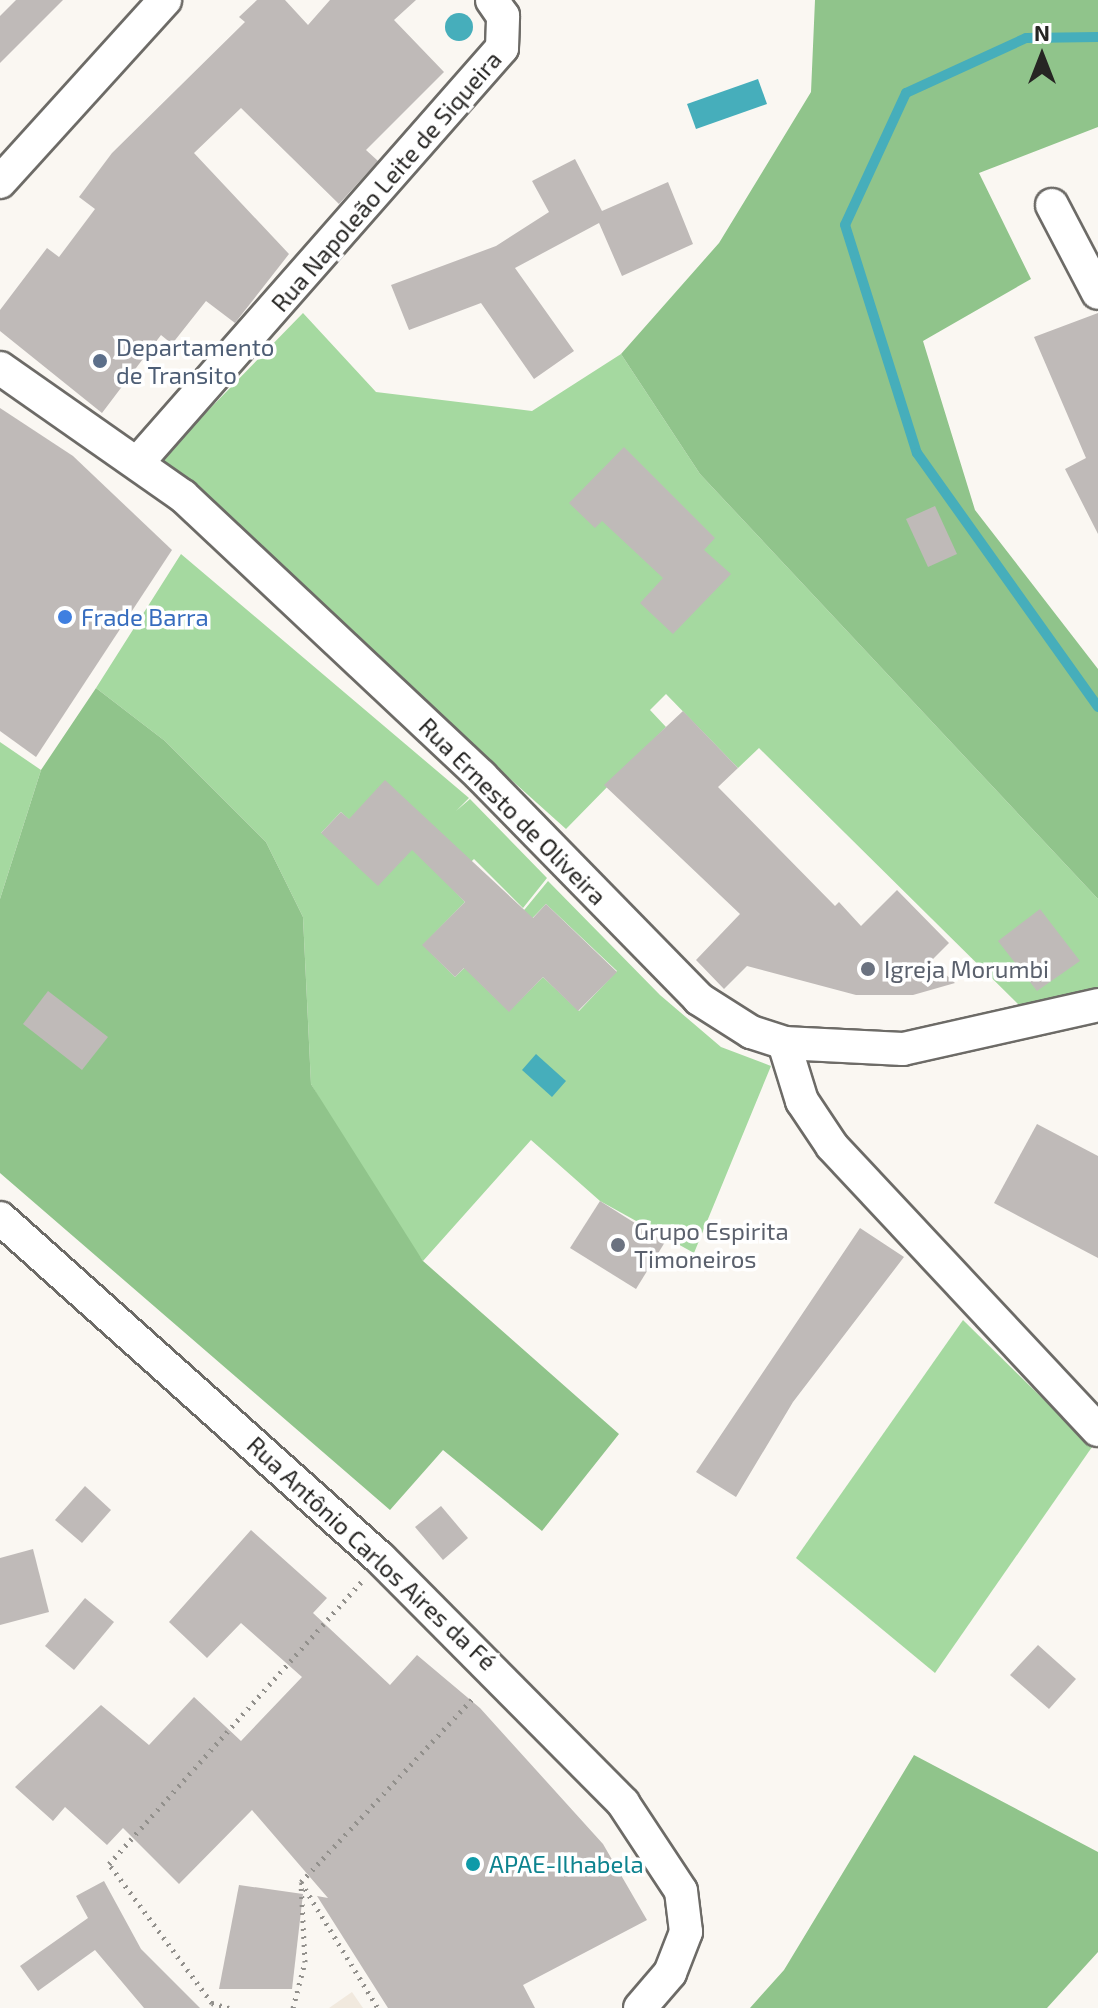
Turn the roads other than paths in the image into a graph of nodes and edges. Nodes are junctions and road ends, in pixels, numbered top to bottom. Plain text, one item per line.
1 (165, 0) edge
2 (492, 0) edge
3 (0, 182) edge
4 (1052, 205) dead end
5 (1098, 293) edge
6 (0, 368) edge
7 (139, 461) junction
8 (1098, 1005) edge
9 (784, 1043) junction
10 (0, 1218) edge
11 (1098, 1430) edge
12 (640, 2008) edge

1 - 3 street
2 - 7 street, Rua Napoleão Leite de Siqueira
4 - 5 street
6 - 7 street, Rua Ernesto de Oliveira
7 - 9 street, Rua Ernesto de Oliveira
8 - 9 street, Rua Ernesto de Oliveira
9 - 11 street
10 - 12 street, Rua Antônio Carlos Aires da Fé

